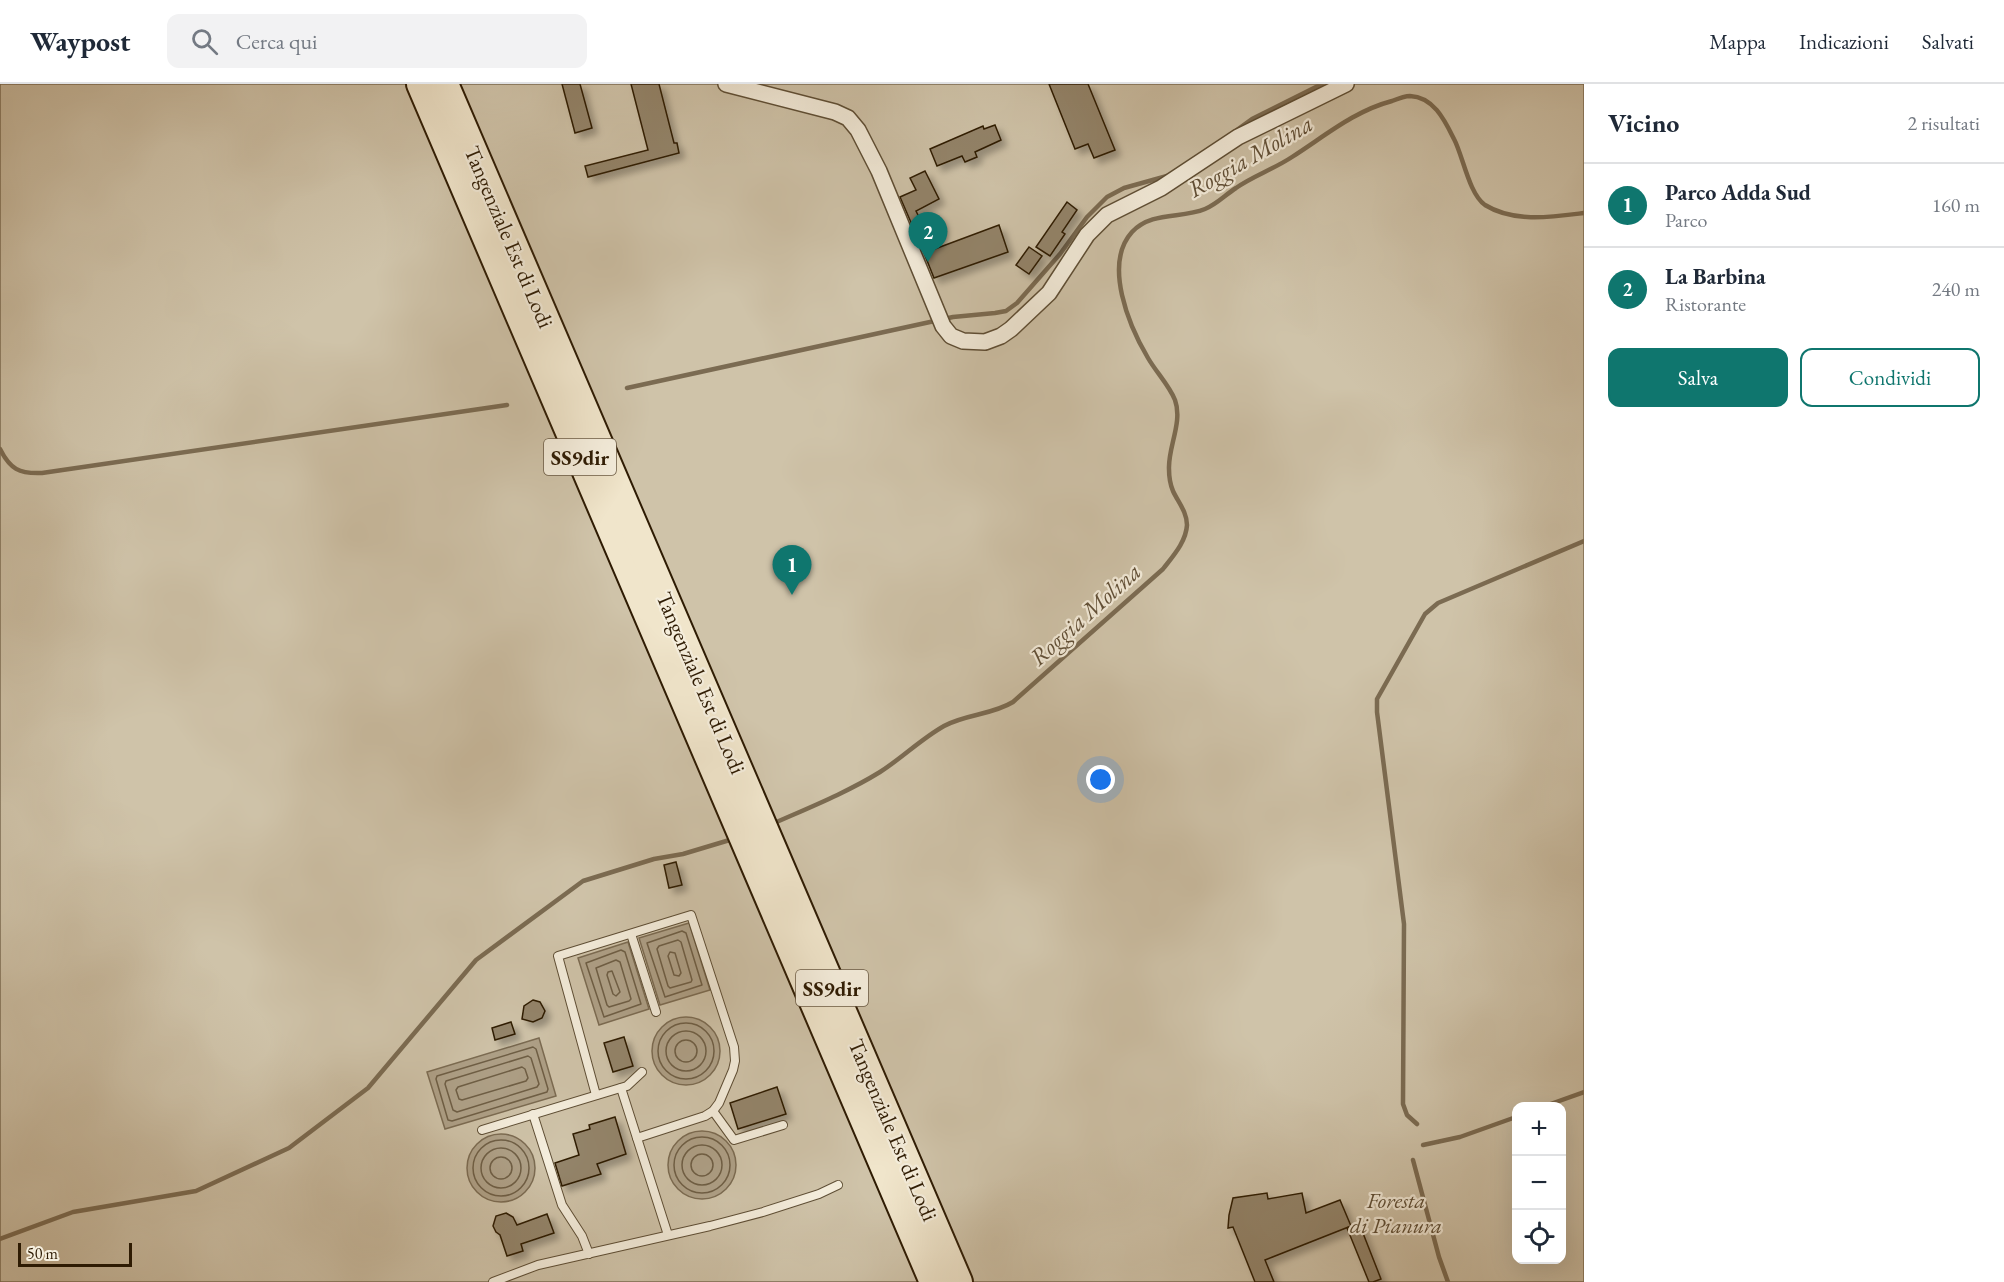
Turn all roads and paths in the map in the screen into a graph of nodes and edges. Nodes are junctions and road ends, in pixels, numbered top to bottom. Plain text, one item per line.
1 (421, 84) edge
2 (444, 84) edge
3 (726, 84) edge
4 (1346, 84) edge
5 (752, 831) junction
6 (631, 934) junction
7 (656, 1012) dead end
8 (642, 1072) dead end
9 (621, 1088) junction
10 (596, 1095) junction
11 (713, 1111) junction
12 (533, 1114) junction
13 (783, 1125) dead end
14 (482, 1130) dead end
15 (637, 1138) junction
16 (892, 1157) junction
17 (838, 1185) dead end
18 (668, 1235) junction
19 (589, 1254) junction
20 (493, 1282) edge
21 (934, 1282) edge
22 (958, 1282) edge

1 - 5 highway, Tangenziale Est di Lodi / SS9dir
2 - 5 highway, Tangenziale Est di Lodi / SS9dir
3 - 4 street
5 - 16 highway, Tangenziale Est di Lodi / SS9dir
6 - 7 lane
6 - 10 lane
6 - 11 lane
8 - 9 lane
9 - 10 lane
9 - 15 lane
10 - 12 lane
11 - 13 lane
11 - 15 lane
12 - 14 lane
12 - 19 lane
15 - 18 lane
16 - 21 highway, Tangenziale Est di Lodi / SS9dir
16 - 22 highway, Tangenziale Est di Lodi / SS9dir
17 - 18 lane
18 - 19 lane
19 - 20 lane

